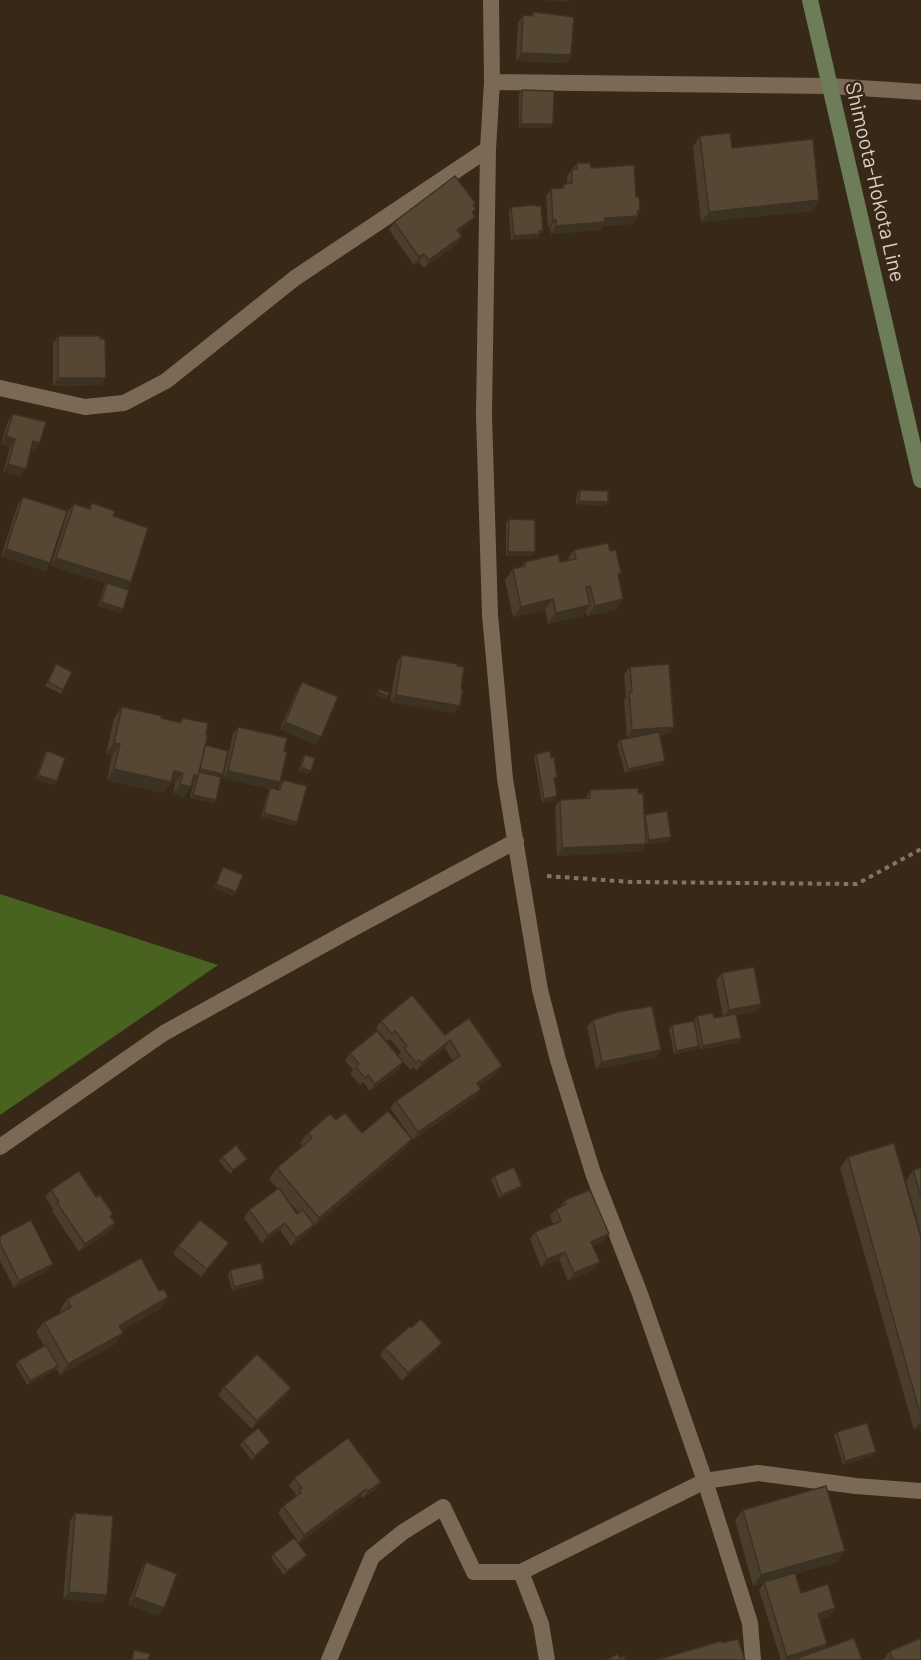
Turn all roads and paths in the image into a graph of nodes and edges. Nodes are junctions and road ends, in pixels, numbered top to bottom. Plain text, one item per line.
1 (491, 0) edge
2 (810, 0) edge
3 (492, 82) junction
4 (830, 86) junction
5 (921, 92) edge
6 (488, 149) junction
7 (0, 388) edge
8 (921, 480) edge
9 (516, 841) junction
10 (921, 849) edge
11 (520, 874) junction
12 (0, 1147) edge
13 (705, 1480) junction
14 (921, 1491) edge
15 (521, 1572) junction
16 (329, 1660) edge
17 (547, 1660) edge
18 (753, 1660) edge

1 - 3 street
2 - 4 main road, Shimoota-Hokota Line
3 - 4 street
3 - 6 street
4 - 5 street
4 - 8 main road, Shimoota-Hokota Line
6 - 7 street
6 - 9 street
9 - 11 street
9 - 12 street
10 - 11 path
11 - 13 street
13 - 14 street
13 - 15 street
13 - 18 street
15 - 16 street
15 - 17 street

